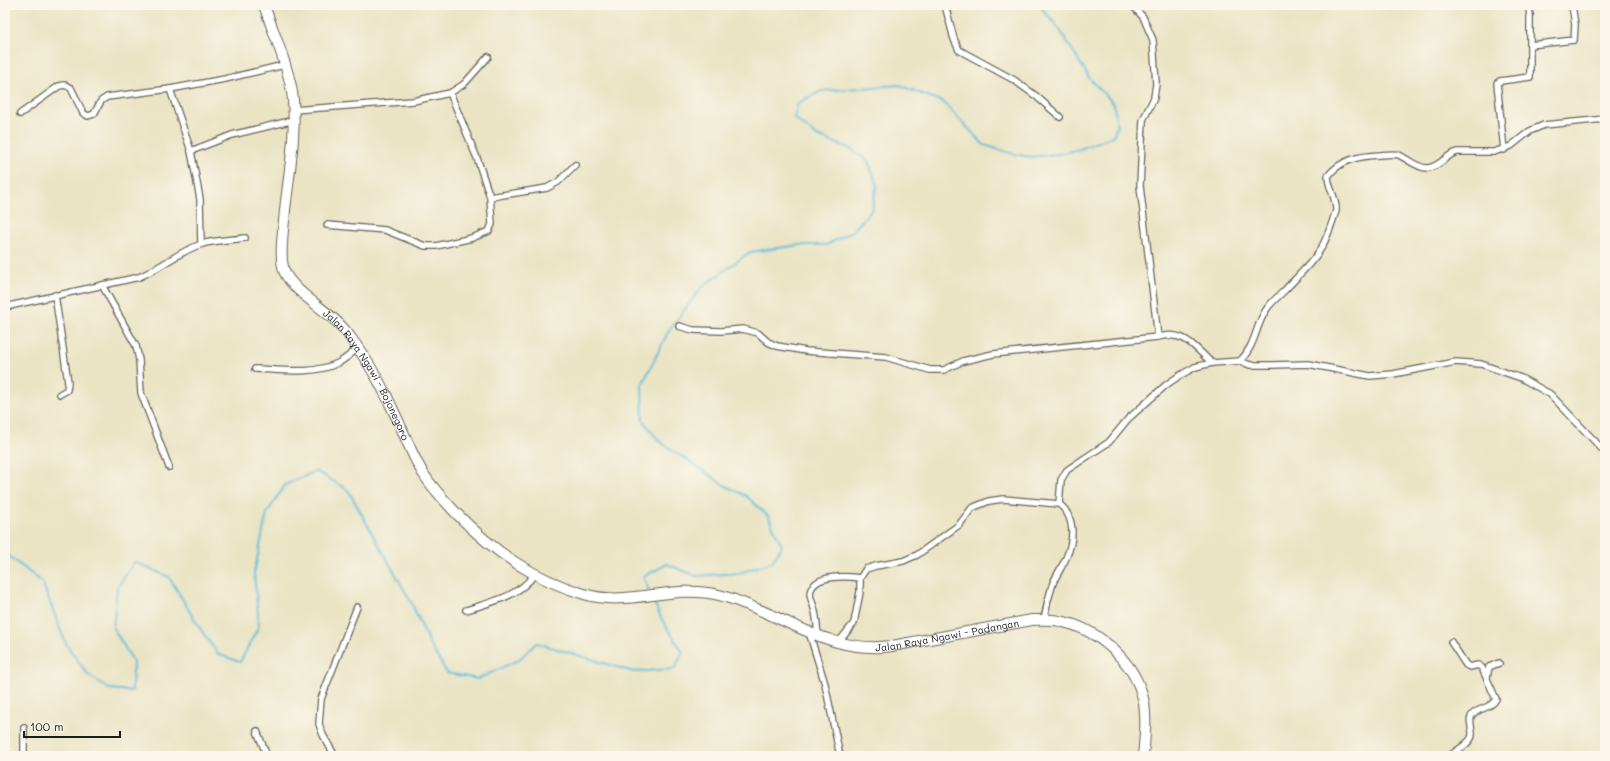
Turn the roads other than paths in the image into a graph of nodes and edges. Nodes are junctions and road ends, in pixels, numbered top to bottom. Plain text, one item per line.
1 (264, 5) edge
2 (945, 5) edge
3 (1132, 5) edge
4 (1528, 5) edge
5 (1572, 5) edge
6 (1530, 45) junction
7 (488, 57) dead end
8 (284, 65) junction
9 (170, 89) junction
10 (450, 93) junction
11 (20, 114) dead end
12 (293, 115) junction
13 (1060, 117) dead end
14 (1605, 119) edge
15 (1504, 150) junction
16 (191, 151) junction
17 (575, 165) dead end
18 (490, 197) junction
19 (327, 225) dead end
20 (245, 238) dead end
21 (202, 244) junction
22 (102, 285) junction
23 (55, 295) junction
24 (5, 307) edge
25 (679, 326) dead end
26 (1158, 337) junction
27 (358, 348) junction
28 (1240, 361) junction
29 (1212, 363) junction
30 (255, 369) dead end
31 (60, 394) dead end
32 (1605, 452) edge
33 (168, 467) dead end
34 (1058, 504) junction
35 (535, 574) junction
36 (860, 578) junction
37 (669, 592) joint
38 (357, 607) dead end
39 (466, 610) dead end
40 (1044, 620) junction
41 (814, 634) junction
42 (1451, 642) dead end
43 (838, 643) junction
44 (1499, 663) dead end
45 (1487, 680) junction
46 (24, 728) dead end
47 (257, 731) dead end
48 (24, 756) edge
49 (266, 756) edge
50 (335, 756) edge
51 (840, 756) edge
52 (1143, 756) edge
53 (1450, 756) edge

1 - 8 highway, Jalan Raya Ngawi - Bojonegoro
2 - 13 street
3 - 26 street
4 - 6 street
5 - 6 street
6 - 15 street
7 - 10 street
8 - 9 street
8 - 12 highway, Jalan Raya Ngawi - Bojonegoro
9 - 11 street
9 - 16 street
10 - 12 street
10 - 18 street
12 - 16 street
12 - 27 highway, Jalan Raya Ngawi - Bojonegoro
14 - 15 street
15 - 28 street
16 - 21 street
17 - 18 street
18 - 19 street
20 - 21 street
21 - 22 street
22 - 23 street
22 - 33 street
23 - 24 street
23 - 31 street
25 - 26 street
26 - 29 street
27 - 30 street
27 - 35 highway, Jalan Raya Ngawi - Bojonegoro
28 - 29 street
28 - 32 street
29 - 34 street
34 - 36 street
34 - 40 street
35 - 37 highway, Jalan Raya Ngawi - Bojonegoro
35 - 39 street
36 - 41 street
36 - 43 street
37 - 41 highway, Jalan Raya Ngawi - Padangan
38 - 50 street
40 - 43 highway, Jalan Raya Ngawi - Padangan
40 - 52 highway, Jalan Raya Ngawi - Padangan
41 - 43 highway, Jalan Raya Ngawi - Padangan
41 - 51 street
42 - 45 street
44 - 45 street
45 - 53 street
46 - 48 street
47 - 49 street

